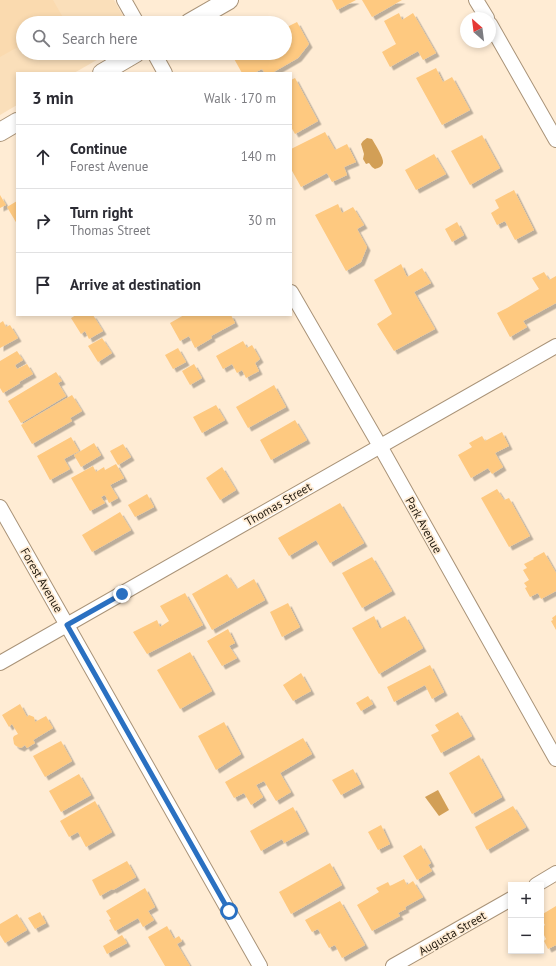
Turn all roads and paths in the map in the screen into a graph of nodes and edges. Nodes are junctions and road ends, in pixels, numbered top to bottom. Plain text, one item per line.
1 (124, 0) edge
2 (229, 0) edge
3 (476, 0) edge
4 (483, 12) edge
5 (132, 16) edge
6 (201, 16) edge
7 (496, 35) edge
8 (124, 60) edge
9 (158, 60) edge
10 (104, 72) edge
11 (164, 72) edge
12 (16, 123) edge
13 (0, 132) edge
14 (556, 140) edge
15 (292, 294) edge
16 (556, 346) edge
17 (380, 446) junction
18 (0, 507) edge
19 (67, 625) junction
20 (0, 663) edge
21 (556, 759) edge
22 (556, 874) edge
23 (541, 882) edge
24 (508, 901) edge
25 (260, 966) edge
26 (393, 966) edge

1 - 5 street
2 - 6 street
3 - 4 street
7 - 14 street
8 - 10 street
9 - 11 street
12 - 13 street
15 - 17 street, Park Avenue
16 - 17 street, Thomas Street
17 - 19 street, Thomas Street
17 - 21 street, Park Avenue
18 - 19 street, Forest Avenue
19 - 20 street, Thomas Street
19 - 25 street, Forest Avenue
22 - 23 street
24 - 26 street, Augusta Street

